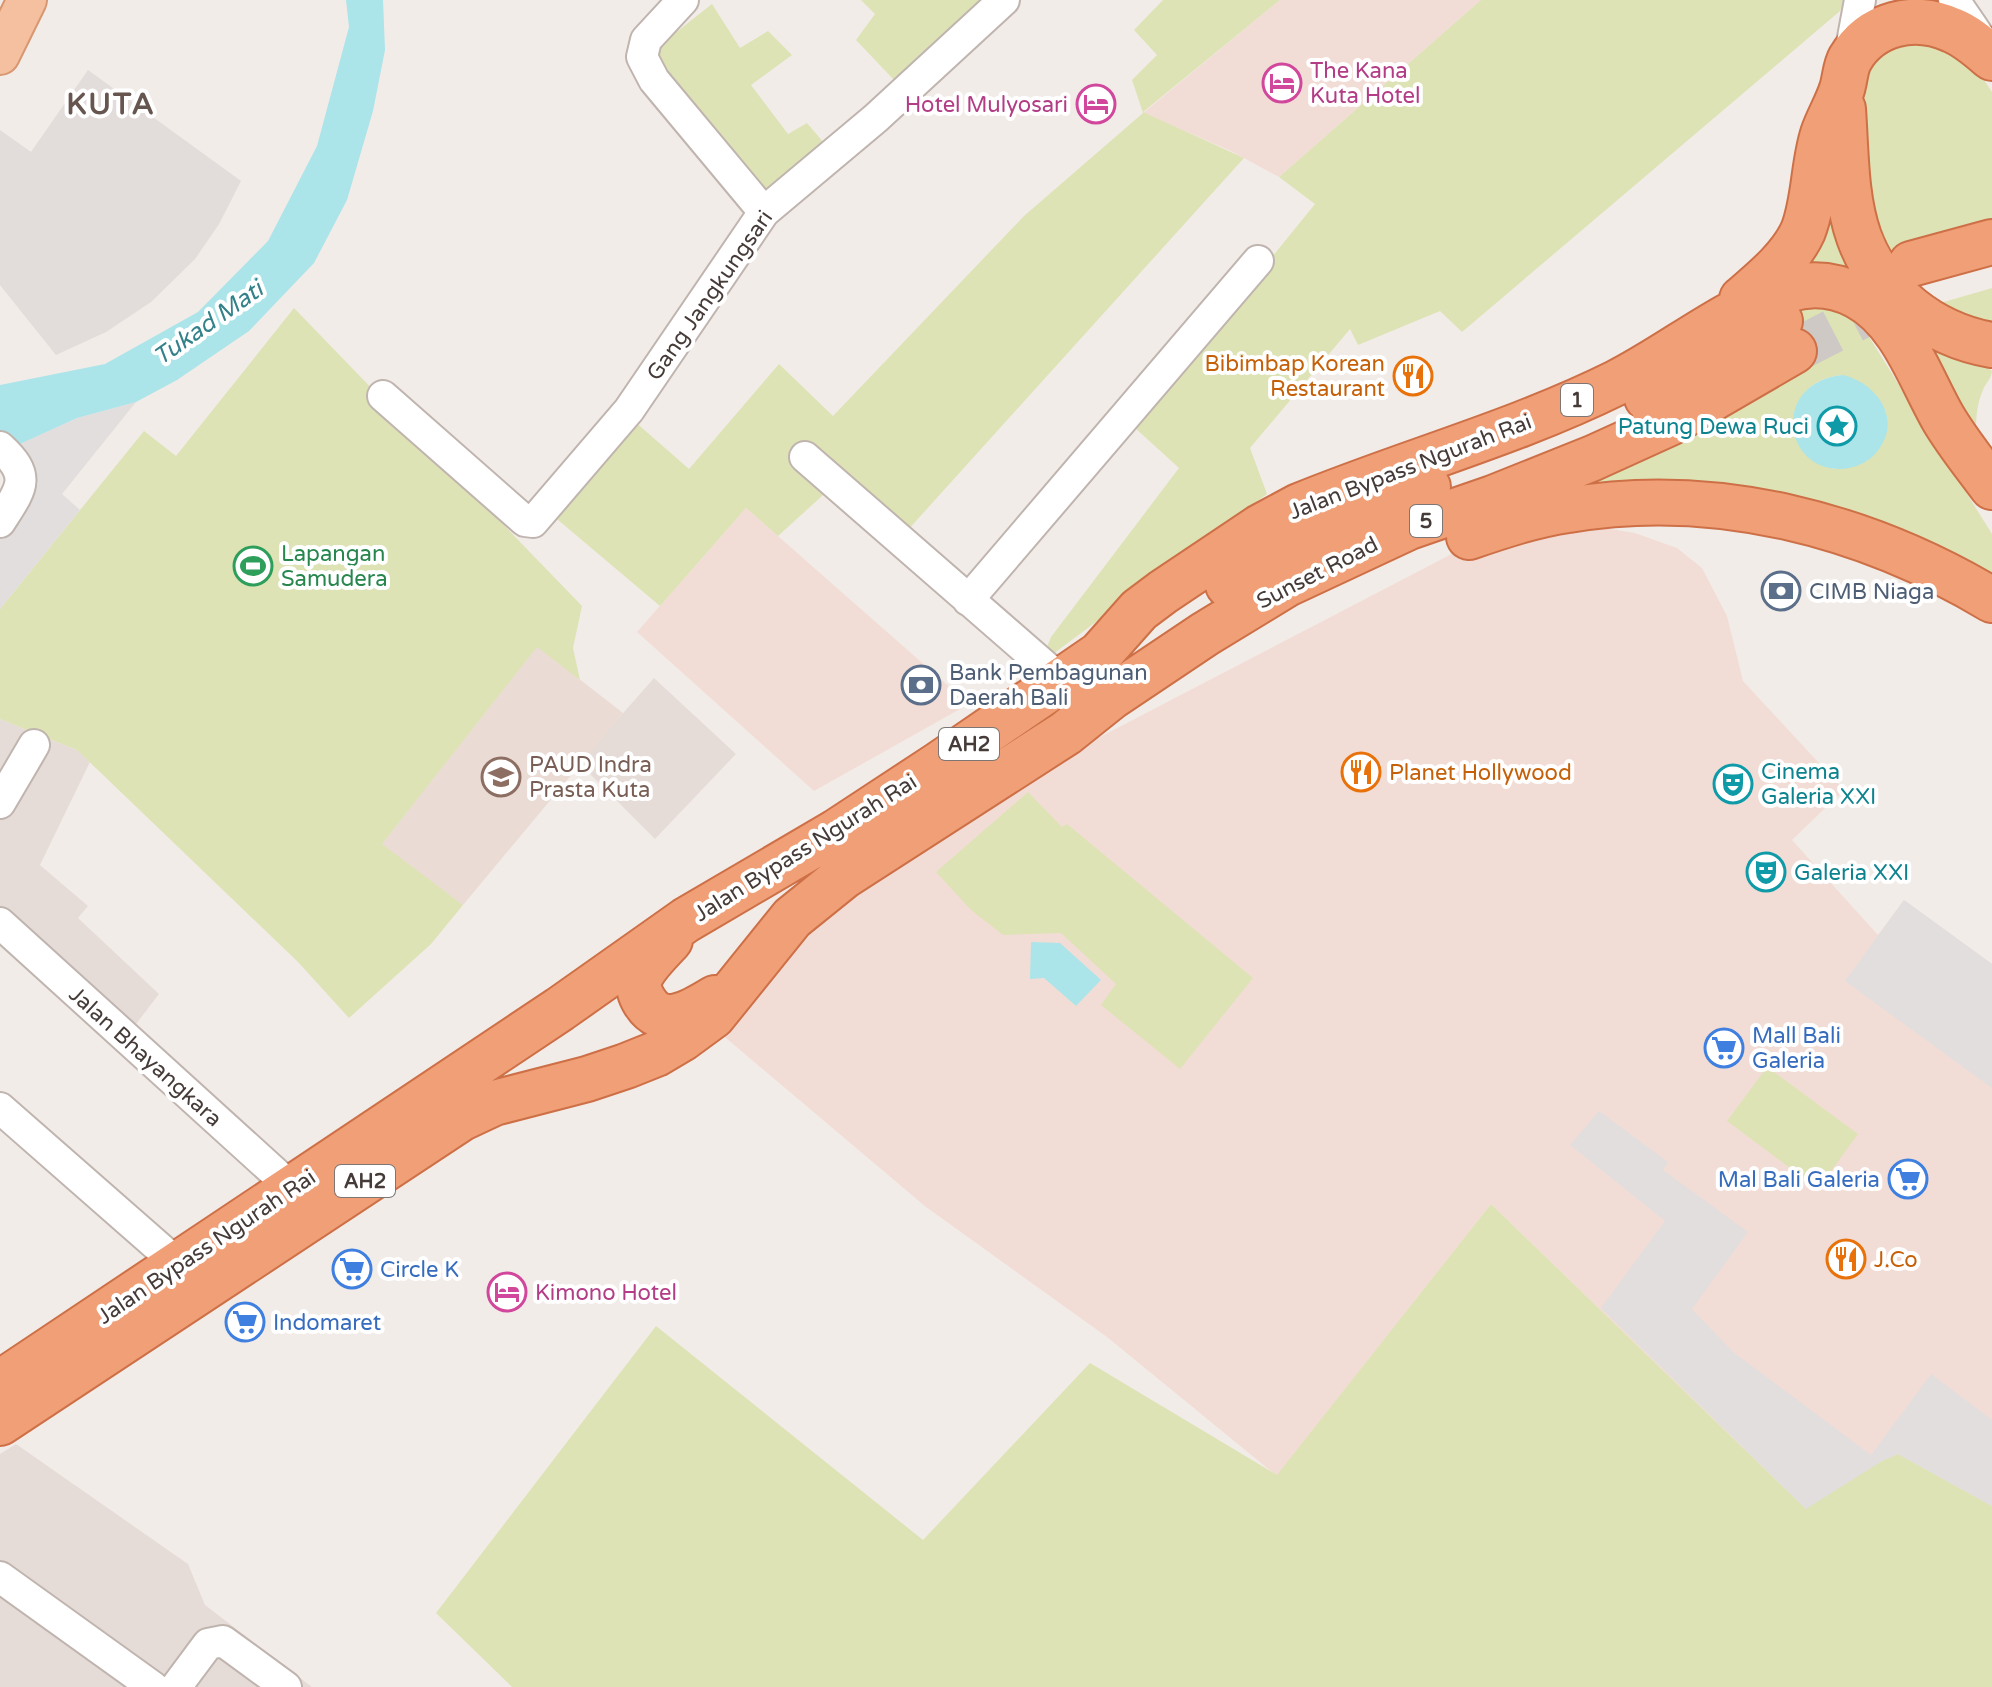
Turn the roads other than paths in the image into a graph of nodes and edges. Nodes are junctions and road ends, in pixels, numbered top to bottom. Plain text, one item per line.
1 (683, 0) edge
2 (1004, 0) edge
3 (1860, 0) edge
4 (1954, 0) edge
5 (20, 3) edge
6 (0, 55) edge
7 (1992, 56) edge
8 (1845, 76) junction
9 (764, 212) junction
10 (1992, 242) edge
11 (1258, 261) dead end
12 (1992, 272) edge
13 (1712, 323) junction
14 (1992, 345) edge
15 (383, 396) dead end
16 (8, 454) edge
17 (805, 457) dead end
18 (1992, 487) edge
19 (0, 522) edge
20 (968, 600) junction
21 (1992, 600) edge
22 (1100, 654) junction
23 (1061, 680) junction
24 (1076, 725) junction
25 (34, 745) dead end
26 (0, 803) edge
27 (686, 920) junction
28 (0, 923) edge
29 (744, 979) junction
30 (0, 1108) edge
31 (293, 1189) junction
32 (179, 1265) junction
33 (0, 1383) edge
34 (0, 1423) edge
35 (0, 1577) edge
36 (153, 1687) edge
37 (176, 1687) edge
38 (286, 1687) edge

1 - 9 street
2 - 9 street, Gang Jangkungsari
3 - 8 street
4 - 7 street
5 - 6 main road
7 - 8 highway
8 - 13 highway
8 - 14 highway
9 - 15 street, Gang Jangkungsari
10 - 12 highway
11 - 20 street
13 - 18 highway, Jalan Bypass Ngurah Rai / 1
13 - 22 highway, Jalan Bypass Ngurah Rai / 1
16 - 19 street
17 - 20 street
20 - 23 street
21 - 24 highway, Jalan Bypass Ngurah Rai
22 - 23 highway, Jalan Bypass Ngurah Rai / AH2
22 - 24 highway, Sunset Road / 5
23 - 27 highway, Jalan Bypass Ngurah Rai / AH2
24 - 29 highway, Jalan Bypass Ngurah Rai / AH2
25 - 26 street
27 - 29 highway
27 - 31 highway, Jalan Bypass Ngurah Rai / AH2
28 - 31 street, Jalan Bhayangkara
29 - 34 highway, Jalan Bypass Ngurah Rai / AH2
30 - 32 street
31 - 32 highway, Jalan Bypass Ngurah Rai / AH2
32 - 33 highway, Jalan Bypass Ngurah Rai / AH2
35 - 36 street
37 - 38 street

